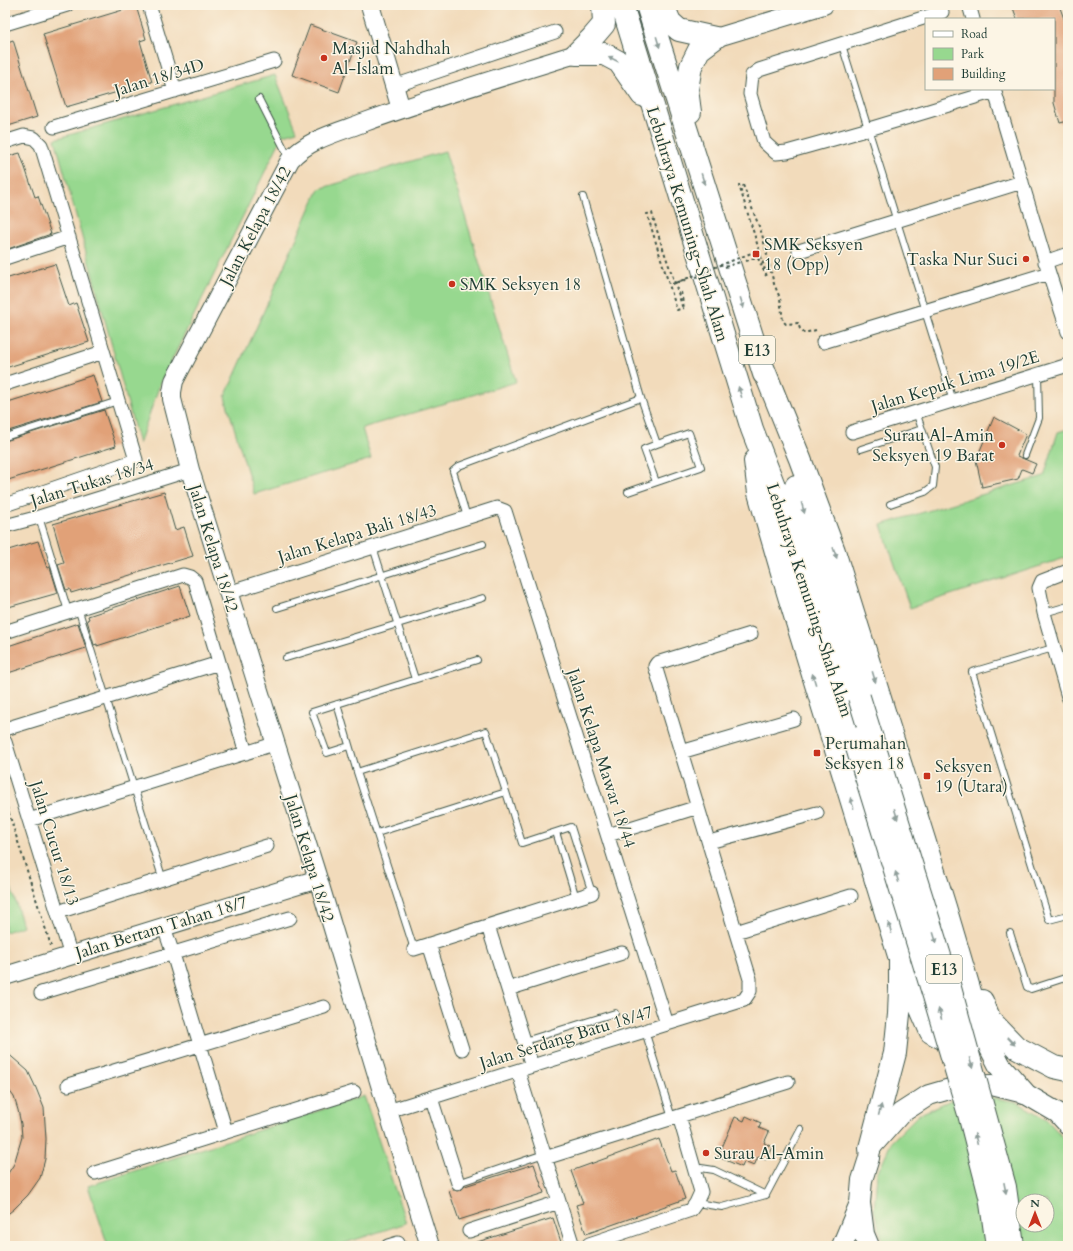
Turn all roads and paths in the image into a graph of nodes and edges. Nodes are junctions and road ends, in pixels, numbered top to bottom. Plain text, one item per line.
1 (67, 5) edge
2 (149, 5) edge
3 (370, 5) edge
4 (603, 5) edge
5 (622, 5) edge
6 (647, 5) edge
7 (663, 5) edge
8 (824, 5) edge
9 (969, 5) edge
10 (942, 12) dead end
11 (973, 18) edge
12 (5, 24) edge
13 (555, 32) dead end
14 (715, 38) junction
15 (842, 44) junction
16 (576, 54) junction
17 (274, 61) dead end
18 (394, 86) junction
19 (994, 90) edge
20 (175, 91) junction
21 (259, 99) dead end
22 (401, 109) junction
23 (653, 111) junction
24 (54, 127) dead end
25 (869, 129) junction
26 (5, 142) edge
27 (697, 158) junction
28 (290, 160) junction
29 (1022, 182) junction
30 (583, 197) dead end
31 (897, 220) junction
32 (69, 237) junction
33 (759, 250) junction
34 (799, 251) dead end
35 (1068, 254) edge
36 (5, 258) edge
37 (758, 258) dead end
38 (1047, 267) junction
39 (725, 268) dead end
40 (712, 272) dead end
41 (674, 284) junction
42 (681, 292) dead end
43 (684, 308) junction
44 (925, 311) junction
45 (1068, 332) edge
46 (823, 342) joint
47 (103, 352) junction
48 (760, 360) junction
49 (1068, 365) edge
50 (1038, 374) junction
51 (5, 384) edge
52 (641, 398) junction
53 (118, 400) junction
54 (953, 401) junction
55 (916, 412) junction
56 (752, 429) junction
57 (922, 430) junction
58 (852, 432) dead end
59 (5, 437) edge
60 (657, 444) junction
61 (861, 449) dead end
62 (1025, 455) dead end
63 (190, 470) junction
64 (656, 482) junction
65 (628, 492) dead end
66 (890, 504) dead end
67 (5, 505) edge
68 (497, 508) joint
69 (39, 517) junction
70 (467, 517) junction
71 (5, 526) edge
72 (483, 544) dead end
73 (373, 547) junction
74 (1068, 571) edge
75 (382, 575) junction
76 (228, 593) junction
77 (483, 598) dead end
78 (1068, 606) edge
79 (277, 608) dead end
80 (73, 610) junction
81 (1044, 613) junction
82 (398, 624) junction
83 (5, 632) edge
84 (751, 634) dead end
85 (1053, 648) junction
86 (286, 658) dead end
87 (477, 660) dead end
88 (219, 663) junction
89 (415, 679) junction
90 (1068, 697) edge
91 (106, 698) junction
92 (337, 704) junction
93 (794, 719) dead end
94 (5, 729) edge
95 (5, 742) edge
96 (274, 744) junction
97 (349, 746) junction
98 (681, 752) junction
99 (246, 753) junction
100 (357, 772) junction
101 (134, 788) junction
102 (506, 792) junction
103 (5, 801) edge
104 (698, 807) junction
105 (817, 813) dead end
106 (29, 820) junction
107 (556, 832) junction
108 (377, 833) junction
109 (608, 835) junction
110 (709, 842) junction
111 (267, 846) dead end
112 (318, 879) junction
113 (163, 880) junction
114 (592, 893) joint
115 (851, 896) dead end
116 (576, 898) junction
117 (945, 907) junction
118 (58, 912) junction
119 (1068, 915) edge
120 (290, 918) dead end
121 (164, 926) junction
122 (488, 926) junction
123 (736, 932) junction
124 (1010, 933) dead end
125 (429, 944) junction
126 (414, 949) joint
127 (173, 954) junction
128 (622, 954) dead end
129 (63, 958) junction
130 (900, 959) junction
131 (5, 976) edge
132 (1068, 977) edge
133 (967, 984) junction
134 (508, 989) junction
135 (41, 993) dead end
136 (324, 1007) dead end
137 (614, 1014) dead end
138 (667, 1024) junction
139 (645, 1031) junction
140 (524, 1041) junction
141 (200, 1045) junction
142 (462, 1049) dead end
143 (532, 1066) junction
144 (1068, 1070) edge
145 (518, 1071) junction
146 (788, 1082) dead end
147 (68, 1085) dead end
148 (354, 1092) dead end
149 (1024, 1093) junction
150 (431, 1098) junction
151 (388, 1112) junction
152 (675, 1117) junction
153 (1065, 1117) edge
154 (801, 1129) dead end
155 (226, 1132) junction
156 (870, 1148) junction
157 (545, 1156) junction
158 (701, 1168) dead end
159 (95, 1173) dead end
160 (458, 1183) joint
161 (766, 1195) junction
162 (698, 1198) junction
163 (559, 1202) junction
164 (860, 1203) junction
165 (469, 1231) dead end
166 (589, 1244) dead end
167 (430, 1246) edge
168 (573, 1246) edge
169 (842, 1246) edge
170 (869, 1246) edge
171 (997, 1246) edge
172 (1013, 1246) edge

1 - 12 street
2 - 20 street
3 - 18 street
4 - 16 highway
5 - 23 highway, Lebuhraya Kemuning–Shah Alam / E13
6 -> 27 highway, Lebuhraya Kemuning–Shah Alam / E13
7 - 14 highway
8 - 14 street
9 - 11 street
10 - 15 street
13 - 18 street
14 - 27 highway
15 - 25 lane
15 - 25 street
16 - 22 street, Jalan Kelapa 18/42
23 -> 16 highway
17 - 20 street, Jalan 18/34D
18 - 22 street
19 - 25 street
19 - 29 street
20 - 24 street, Jalan 18/34D
21 - 28 lane
22 - 28 street, Jalan Kelapa 18/42
56 -> 23 highway, Lebuhraya Kemuning–Shah Alam / E13
25 - 31 lane
26 - 32 street
27 -> 48 highway, Lebuhraya Kemuning–Shah Alam / E13
28 - 63 street, Jalan Kelapa 18/42
29 - 31 street
29 - 38 street
30 - 52 lane
31 - 34 street
31 - 44 lane
32 - 36 street
32 - 47 street
33 - 37 path
33 - 39 path, bridge
33 - 41 path, bridge
33 - 46 path
35 - 38 street
38 - 44 street
38 - 45 street
40 - 41 path, bridge
41 - 43 path
41 - 43 path
42 - 43 path
44 - 46 street
44 - 54 lane
47 - 51 street
47 - 53 street
48 -> 117 highway
48 -> 172 highway, Lebuhraya Kemuning–Shah Alam / E13, bridge
49 - 50 street, Jalan Kepuk Lima 19/2E
50 - 54 street, Jalan Kepuk Lima 19/2E
50 - 62 lane
52 - 60 lane
52 - 70 lane
53 - 59 lane
53 - 67 street
54 - 55 street, Jalan Kepuk Lima 19/2E
55 - 57 lane
55 - 58 street, Jalan Kepuk Lima 19/2E
130 -> 56 highway
171 -> 56 highway, Lebuhraya Kemuning–Shah Alam / E13, bridge
57 - 61 lane
57 - 66 lane
60 - 64 lane
60 - 64 lane
63 - 69 street, Jalan Tukas 18/34
63 - 76 street, Jalan Kelapa 18/42
64 - 65 lane
68 - 70 street, Jalan Kelapa Bali 18/43
68 - 109 street, Jalan Kelapa Mawar 18/44
69 - 71 street, Jalan Tukas 18/34
69 - 80 lane
70 - 73 street, Jalan Kelapa Bali 18/43
72 - 75 lane
73 - 75 lane
73 - 76 street, Jalan Kelapa Bali 18/43
74 - 81 street
75 - 79 lane
75 - 82 lane
76 - 96 street, Jalan Kelapa 18/42
77 - 82 lane
78 - 81 lane
80 - 83 street
80 - 88 street
80 - 91 lane
81 - 85 street
82 - 86 lane
82 - 89 lane
84 - 98 street
85 - 90 street
85 - 119 lane
87 - 89 lane
88 - 91 street
88 - 99 street
89 - 92 lane
91 - 94 street
91 - 101 lane
92 - 97 lane
92 - 97 lane
93 - 98 street
95 - 106 street, Jalan Cucur 18/13
96 - 99 street
96 - 112 street, Jalan Kelapa 18/42
97 - 100 lane
98 - 104 street
99 - 101 street
100 - 102 lane
100 - 108 lane
101 - 106 street
101 - 113 lane
102 - 107 lane
102 - 108 lane
103 - 129 path
104 - 109 street
104 - 110 street
105 - 110 street
106 - 118 street, Jalan Cucur 18/13
107 - 114 lane
107 - 116 lane
108 - 126 lane
109 - 138 street, Jalan Kelapa Mawar 18/44
110 - 123 street
111 - 113 street
112 - 121 street, Jalan Bertam Tahan 18/7
112 - 151 street, Jalan Kelapa 18/42
113 - 118 street
114 - 116 street
115 - 123 street
116 - 122 street
117 - 133 highway
117 -> 144 highway
118 - 129 street, Jalan Cucur 18/13
120 - 127 street
121 - 127 street
121 - 129 street, Jalan Bertam Tahan 18/7
122 - 125 street
122 - 134 street
123 - 138 street, Jalan Serdang Batu 18/47
124 - 132 lane
125 - 126 street
125 - 142 street
127 - 135 street
127 - 141 street
128 - 134 street
129 - 131 street, Jalan Bertam Tahan 18/7
130 - 133 highway
156 -> 130 highway
133 - 149 highway
134 - 140 street
136 - 141 street
137 - 140 lane
138 - 139 street, Jalan Serdang Batu 18/47
139 - 143 street, Jalan Serdang Batu 18/47
139 - 152 lane
140 - 143 street
141 - 147 street
141 - 155 street
143 - 145 street, Jalan Serdang Batu 18/47
145 - 150 street, Jalan Serdang Batu 18/47
145 - 157 street
146 - 152 street
148 - 155 street
149 - 153 main road
149 - 156 main road
150 - 151 street, Jalan Serdang Batu 18/47
150 - 160 street
151 - 167 street, Jalan Kelapa 18/42
152 - 157 street
152 - 162 street
154 - 161 lane
155 - 159 street
156 - 164 main road
157 - 160 lane
157 - 163 street
158 - 161 lane
161 - 162 lane
162 - 166 street
163 - 165 street
163 - 168 street
164 - 169 main road
164 - 170 main road

